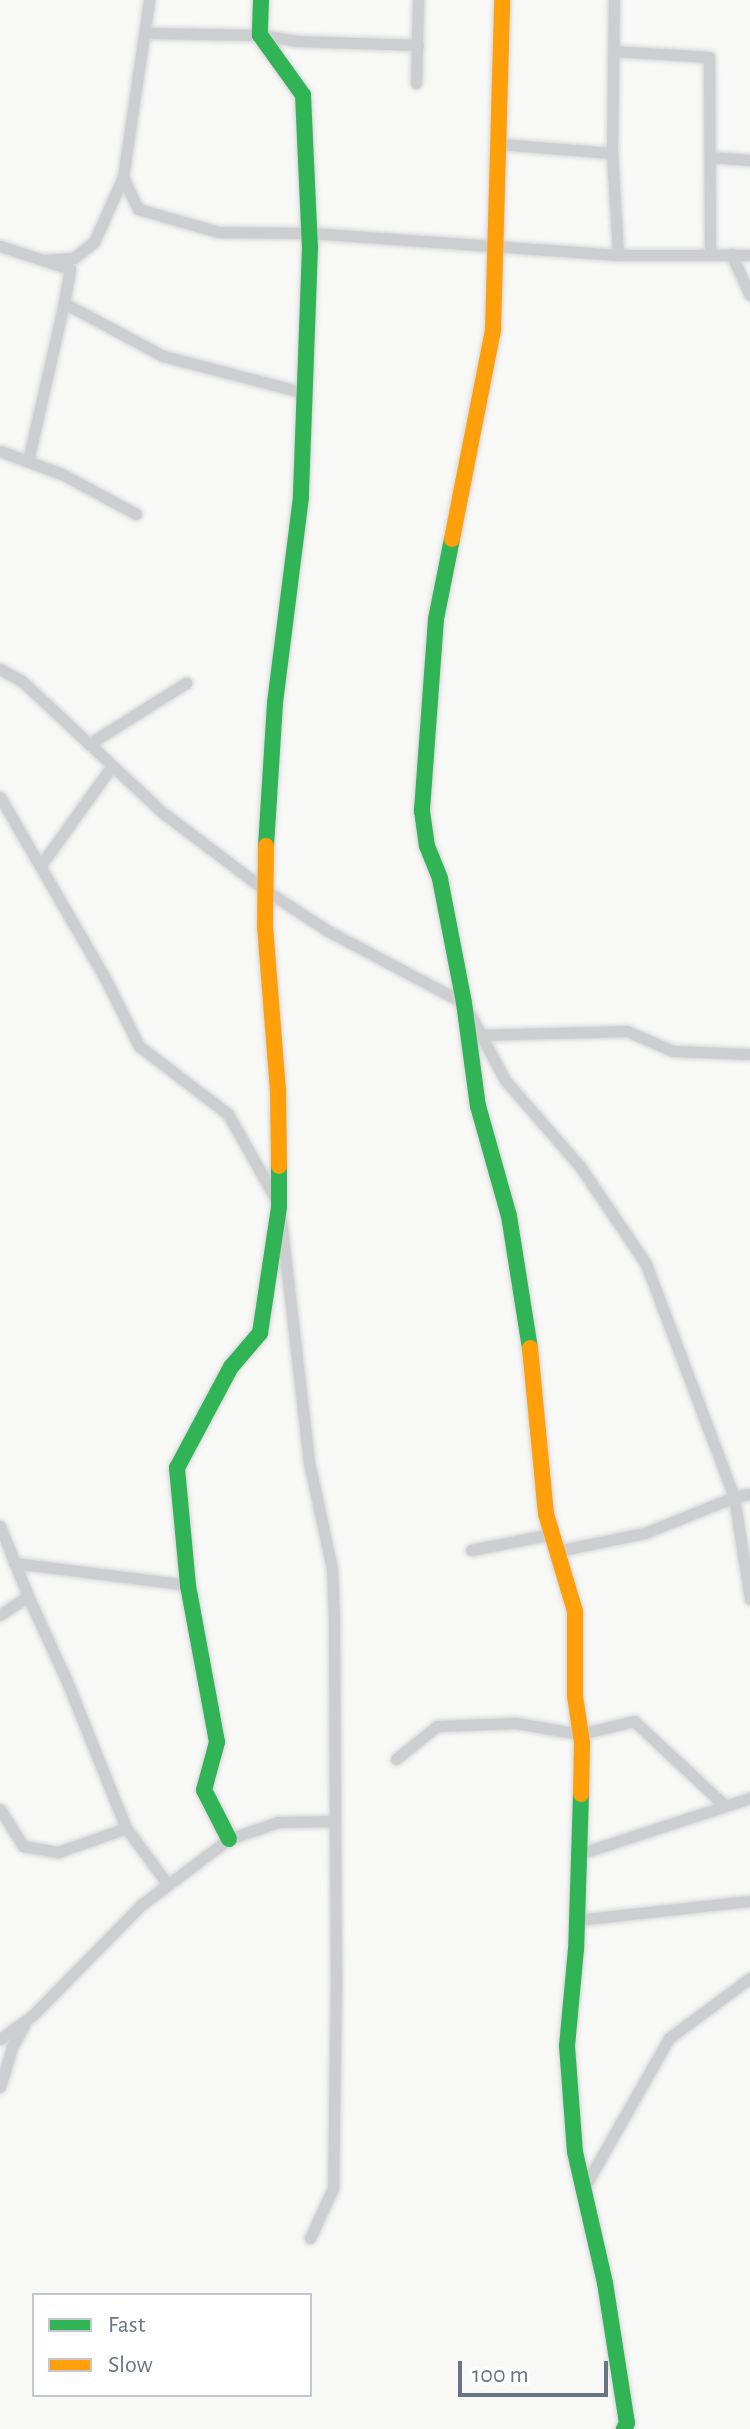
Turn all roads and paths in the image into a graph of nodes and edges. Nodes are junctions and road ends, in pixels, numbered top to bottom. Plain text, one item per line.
1 (149, 0) edge
2 (261, 0) edge
3 (418, 0) edge
4 (502, 0) edge
5 (614, 0) edge
6 (144, 33) junction
7 (260, 35) junction
8 (418, 45) junction
9 (614, 51) junction
10 (416, 83) dead end
11 (499, 144) junction
12 (612, 153) junction
13 (710, 157) junction
14 (750, 160) edge
15 (123, 177) junction
16 (310, 233) junction
17 (496, 244) junction
18 (0, 246) edge
19 (710, 254) junction
20 (731, 254) junction
21 (618, 255) junction
22 (750, 255) edge
23 (44, 260) junction
24 (750, 295) edge
25 (64, 303) junction
26 (305, 393) junction
27 (0, 451) edge
28 (28, 461) junction
29 (136, 514) dead end
30 (0, 669) edge
31 (186, 683) dead end
32 (89, 744) junction
33 (112, 766) junction
34 (0, 797) edge
35 (41, 865) junction
36 (265, 890) junction
37 (464, 1003) junction
38 (475, 1035) junction
39 (750, 1054) edge
40 (279, 1207) junction
41 (750, 1494) edge
42 (734, 1497) junction
43 (0, 1526) edge
44 (552, 1534) junction
45 (3, 1542) edge
46 (471, 1550) dead end
47 (557, 1551) junction
48 (14, 1563) junction
49 (188, 1585) junction
50 (28, 1596) junction
51 (750, 1599) edge
52 (0, 1615) edge
53 (580, 1734) junction
54 (396, 1759) dead end
55 (750, 1798) edge
56 (724, 1805) junction
57 (0, 1809) edge
58 (333, 1821) junction
59 (126, 1828) junction
60 (229, 1839) junction
61 (579, 1854) junction
62 (168, 1885) junction
63 (750, 1901) edge
64 (577, 1920) junction
65 (750, 1978) edge
66 (32, 2016) junction
67 (0, 2039) edge
68 (0, 2087) edge
69 (585, 2186) junction
70 (310, 2238) dead end
71 (624, 2429) edge

1 - 6 street
2 - 7 street
3 - 8 street
4 - 11 street
5 - 9 street
6 - 7 street
6 - 15 street
7 - 8 street
7 - 16 street
8 - 10 street
9 - 12 street
9 - 13 street
11 - 12 street
11 - 17 street
12 - 21 street
13 - 14 street
13 - 19 street
15 - 16 street
15 - 23 street
16 - 17 street
16 - 26 street
17 - 21 street
17 - 37 street
18 - 23 street
19 - 20 street
19 - 21 street
20 - 22 street
20 - 24 street
23 - 25 street
25 - 26 street
25 - 28 street
26 - 36 street
27 - 28 street
28 - 29 street
30 - 32 street
31 - 32 street
32 - 33 street
33 - 35 street
33 - 36 street
34 - 35 street
35 - 40 street
36 - 37 street
36 - 40 street
37 - 38 street
38 - 39 street
38 - 42 street
38 - 44 street
40 - 49 street
40 - 58 street
41 - 42 street
42 - 47 street
42 - 51 street
43 - 45 street
44 - 46 street
44 - 47 street
45 - 48 street
47 - 53 street
48 - 49 street
48 - 50 street
49 - 60 street
50 - 52 street
50 - 59 street
53 - 54 street
53 - 56 street
53 - 61 street
55 - 56 street
56 - 61 street
57 - 59 street
58 - 60 street
58 - 70 street
59 - 62 street
60 - 62 street
61 - 64 street
62 - 66 street
63 - 64 street
64 - 69 street
65 - 69 street
66 - 67 street
66 - 68 street
69 - 71 street

